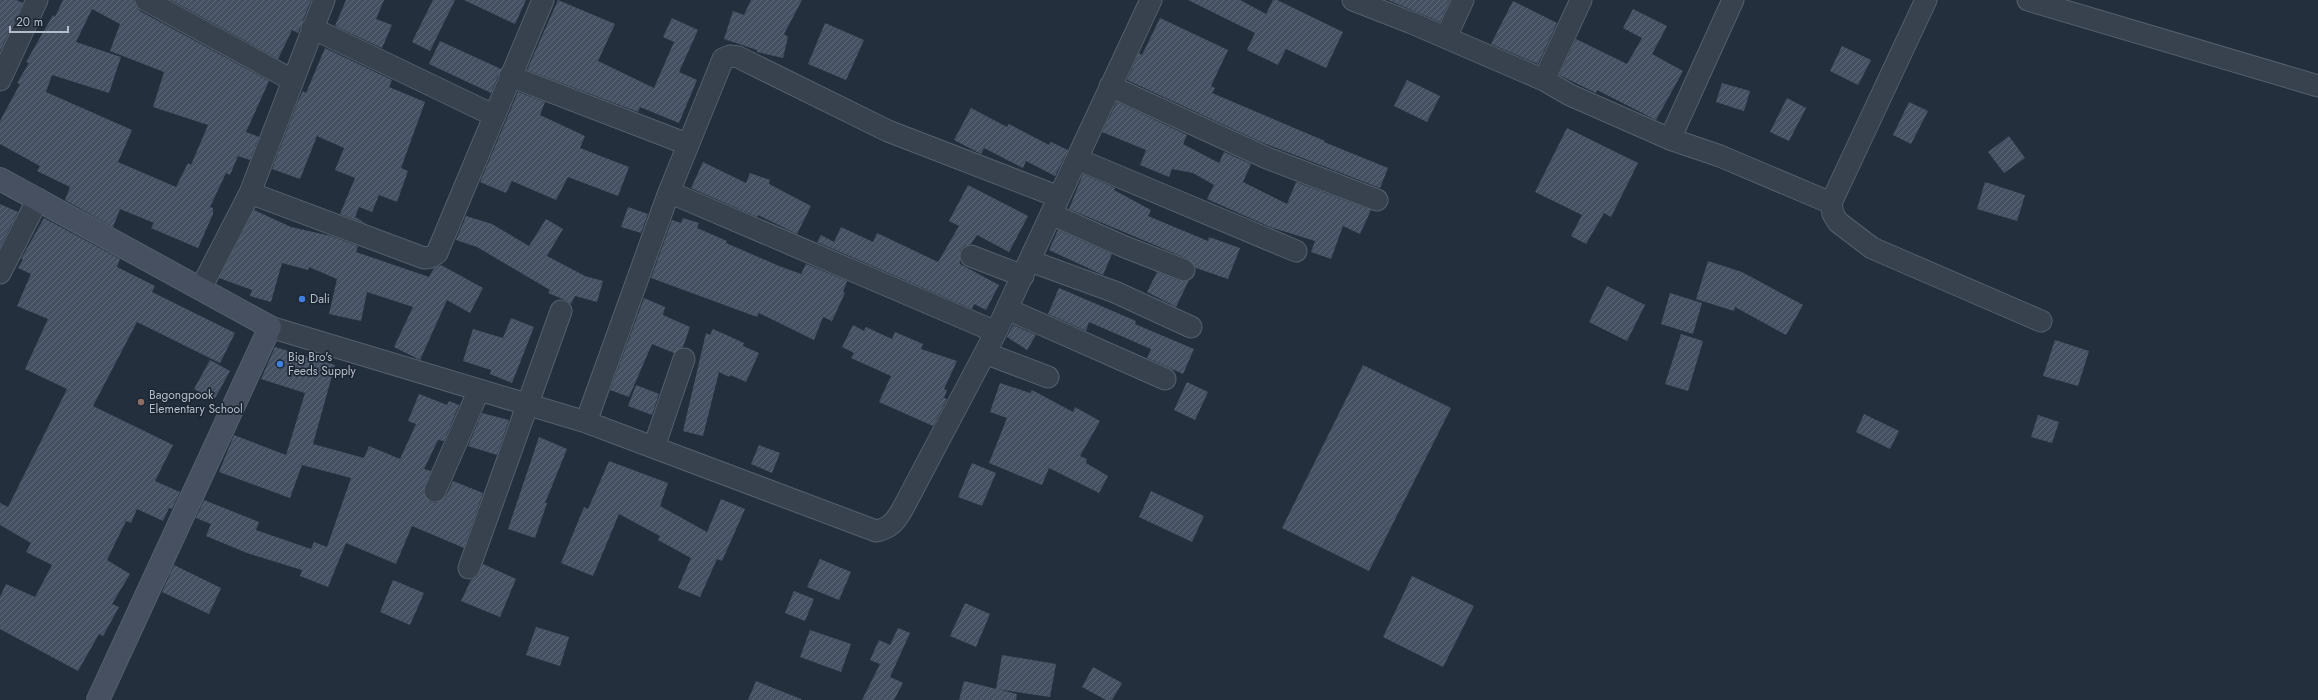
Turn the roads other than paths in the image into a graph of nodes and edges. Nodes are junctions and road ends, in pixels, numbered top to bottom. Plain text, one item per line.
1 (37, 0) edge
2 (146, 0) edge
3 (324, 0) edge
4 (543, 0) edge
5 (1151, 0) edge
6 (1353, 0) edge
7 (1462, 0) edge
8 (1581, 0) edge
9 (1733, 0) edge
10 (1926, 0) edge
11 (2028, 0) edge
12 (312, 28) junction
13 (1446, 37) junction
14 (510, 76) junction
15 (0, 80) edge
16 (292, 80) junction
17 (1544, 80) junction
18 (1110, 86) junction
19 (2318, 86) edge
20 (493, 115) junction
21 (1670, 139) junction
22 (687, 144) junction
23 (1077, 159) junction
24 (0, 179) edge
25 (250, 192) junction
26 (669, 192) junction
27 (38, 199) junction
28 (1377, 200) dead end
29 (1831, 203) junction
30 (1055, 205) junction
31 (1296, 250) dead end
32 (971, 256) dead end
33 (1027, 268) junction
34 (1184, 270) dead end
35 (0, 273) edge
36 (201, 288) junction
37 (1007, 309) junction
38 (561, 311) dead end
39 (2042, 321) dead end
40 (270, 327) junction
41 (1191, 327) dead end
42 (996, 332) junction
43 (986, 353) junction
44 (684, 359) dead end
45 (1048, 377) dead end
46 (1165, 379) dead end
47 (479, 390) junction
48 (529, 405) junction
49 (586, 422) junction
50 (654, 447) junction
51 (435, 491) dead end
52 (469, 568) dead end
53 (98, 700) edge

1 - 15 street
2 - 16 street
3 - 12 street
4 - 14 street
5 - 18 street
6 - 13 street
7 - 13 street
8 - 17 street
9 - 21 street
10 - 29 street
11 - 19 street
12 - 16 street
12 - 20 street
13 - 17 street
14 - 20 street
14 - 22 street
16 - 25 street
17 - 21 street
18 - 23 street
18 - 28 street
20 - 25 street
21 - 29 street
22 - 26 street
22 - 30 street
23 - 30 street
23 - 31 street
24 - 27 street
25 - 36 street
26 - 42 street
26 - 49 street
27 - 35 street
27 - 36 street
29 - 39 street
30 - 33 street
30 - 34 street
32 - 33 street
33 - 37 street
33 - 41 street
36 - 40 street
37 - 42 street
37 - 46 street
38 - 48 street
40 - 47 street
40 - 53 street
42 - 43 street
43 - 45 street
43 - 50 street
44 - 50 street
47 - 48 street
47 - 51 street
48 - 49 street
48 - 52 street
49 - 50 street

